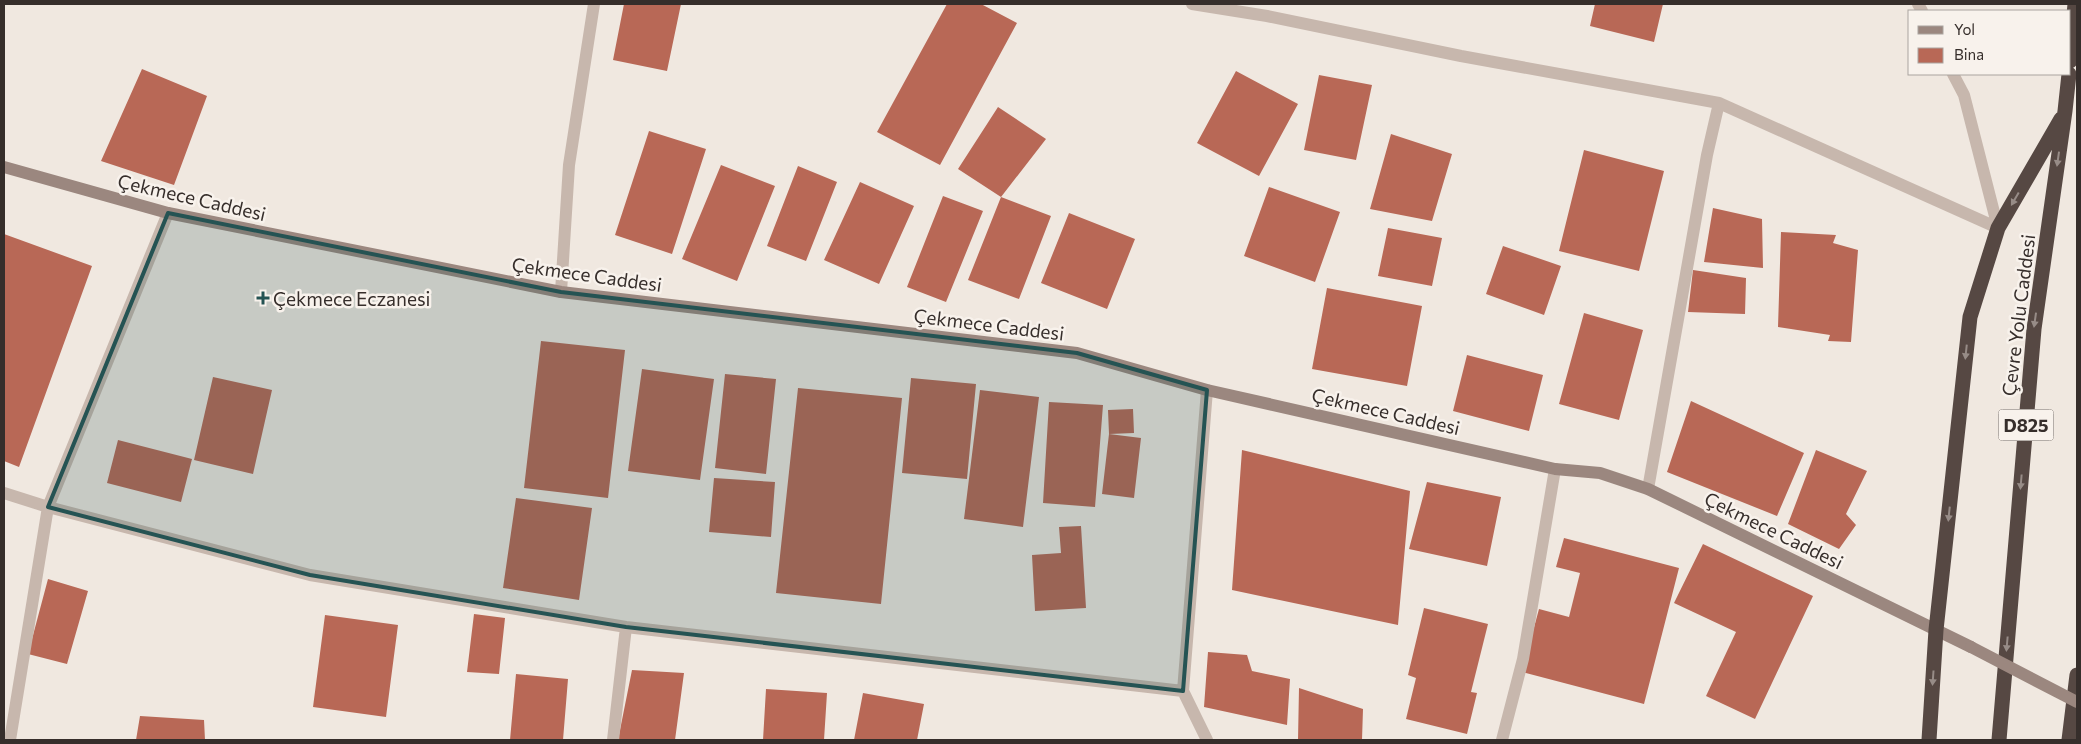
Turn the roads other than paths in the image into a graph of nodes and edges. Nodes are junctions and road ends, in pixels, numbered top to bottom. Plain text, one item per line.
1 (594, 4) edge
2 (1192, 4) edge
3 (2075, 4) edge
4 (2071, 50) edge
5 (1954, 75) edge
6 (2068, 75) edge
7 (1719, 103) junction
8 (2065, 111) junction
9 (4, 167) edge
10 (168, 213) junction
11 (1998, 228) junction
12 (561, 292) junction
13 (1207, 390) junction
14 (1555, 468) junction
15 (1648, 489) junction
16 (4, 493) edge
17 (48, 507) junction
18 (626, 627) junction
19 (1936, 630) junction
20 (2077, 675) edge
21 (1183, 691) junction
22 (2077, 702) edge
23 (10, 740) edge
24 (613, 740) edge
25 (1207, 740) edge
26 (1502, 740) edge
27 (1928, 740) edge
28 (1999, 740) edge
29 (2069, 740) edge

1 - 12 street
2 - 7 street
3 - 4 highway
5 - 11 street
6 - 8 highway, Çevre Yolu Caddesi / D825
7 - 11 street
7 - 15 street
8 -> 11 highway
8 -> 28 highway, Çevre Yolu Caddesi / D825
9 - 10 main road, Çekmece Caddesi
10 - 12 main road, Çekmece Caddesi
10 - 17 street
11 -> 19 highway
12 - 13 main road, Çekmece Caddesi
13 - 14 main road, Çekmece Caddesi
13 - 21 street
14 - 15 main road, Çekmece Caddesi
14 - 26 street
15 - 19 main road, Çekmece Caddesi
16 - 17 street
17 - 18 street
17 - 23 street
18 - 21 street
18 - 24 street
19 - 22 main road, Çekmece Caddesi, bridge
19 -> 27 highway
20 - 29 highway
21 - 25 street

